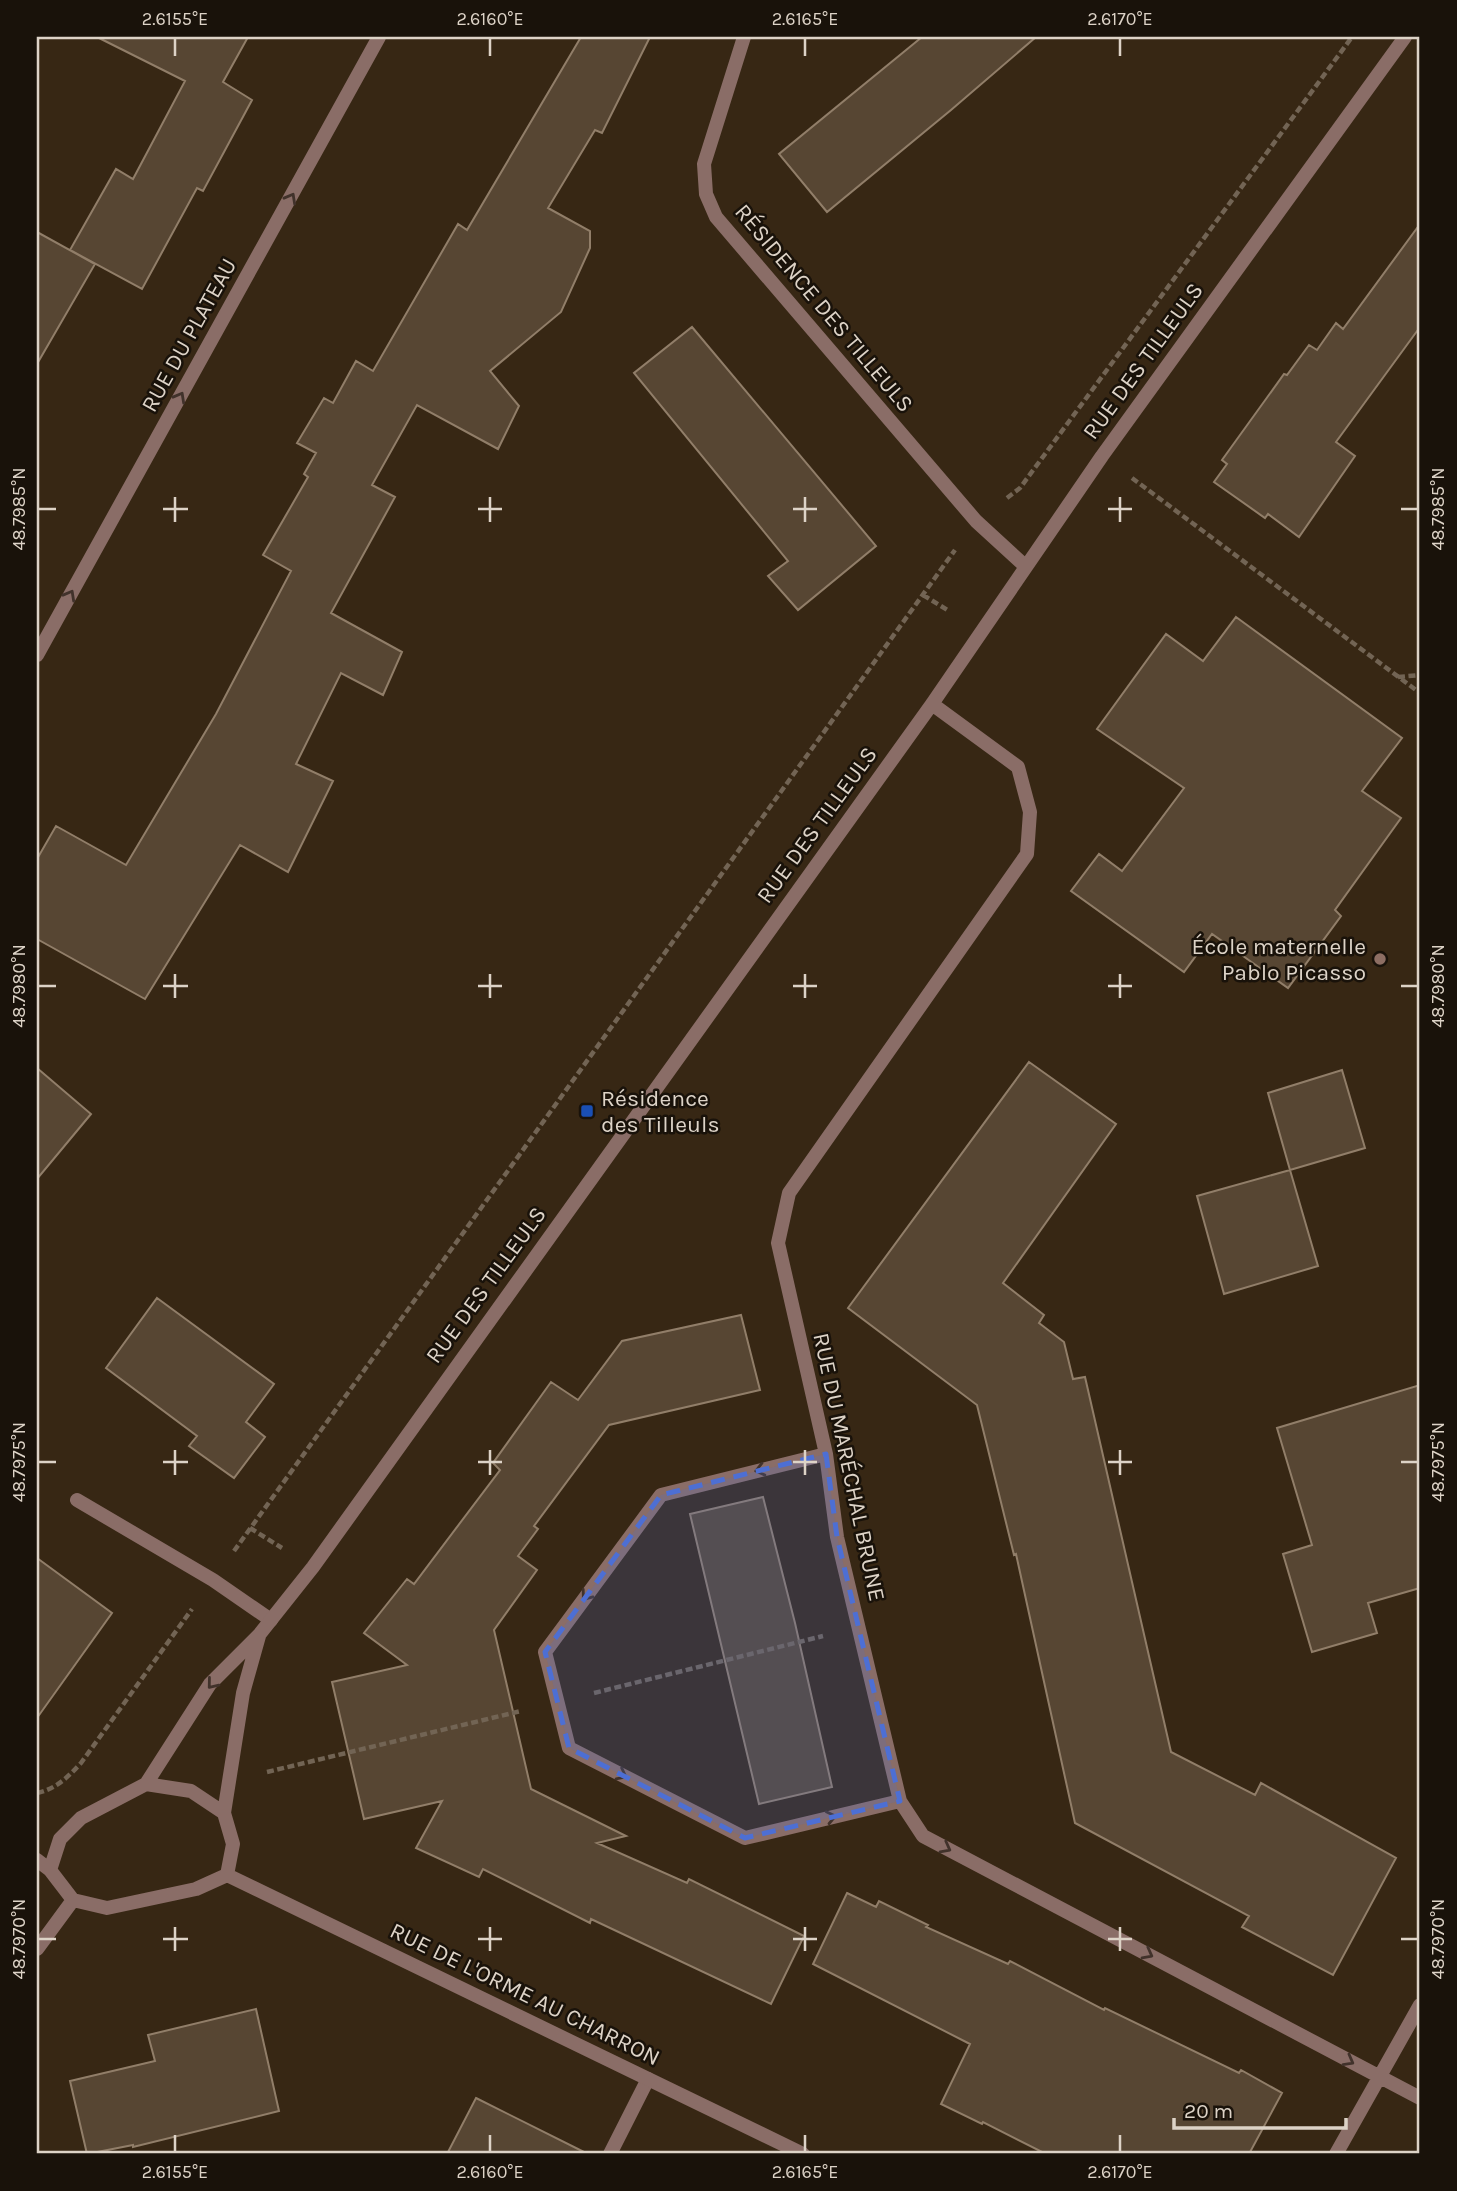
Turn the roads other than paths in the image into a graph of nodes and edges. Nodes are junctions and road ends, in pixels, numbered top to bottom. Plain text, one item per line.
1 (379, 37) edge
2 (744, 37) edge
3 (1405, 37) edge
4 (1025, 566) junction
5 (37, 655) edge
6 (932, 704) junction
7 (826, 1454) junction
8 (77, 1500) dead end
9 (271, 1620) junction
10 (259, 1635) junction
11 (146, 1784) junction
12 (900, 1801) junction
13 (224, 1813) junction
14 (37, 1860) edge
15 (50, 1870) junction
16 (227, 1875) junction
17 (74, 1900) junction
18 (37, 1950) edge
19 (1420, 2005) edge
20 (1379, 2077) junction
21 (648, 2079) junction
22 (1420, 2098) edge
23 (610, 2154) edge
24 (803, 2154) edge
25 (1336, 2154) edge

5 -> 1 street, RUE DU PLATEAU
2 - 4 street, RÉSIDENCE DES TILLEULS
3 - 4 street, RUE DES TILLEULS
4 - 6 street, RUE DES TILLEULS
6 - 7 street, RUE DU MARÉCHAL BRUNE
6 - 9 street, RUE DES TILLEULS
7 - 12 street, RUE DU MARÉCHAL BRUNE
7 -> 12 street
8 - 9 street
9 - 10 street, RUE DES TILLEULS
10 -> 11 street, RUE DES TILLEULS
10 - 13 street, RUE DES TILLEULS
11 - 13 street
11 - 15 street
12 -> 20 street, RUE DU MARÉCHAL BRUNE
13 - 16 street
14 - 15 street
15 - 17 street
16 - 17 street
16 - 21 street, RUE DE L'ORME AU CHARRON
17 - 18 street
19 - 20 street
20 - 22 street, RUE DU MARÉCHAL BRUNE
20 - 25 street
21 - 23 street
21 - 24 street, RUE DE L'ORME AU CHARRON

